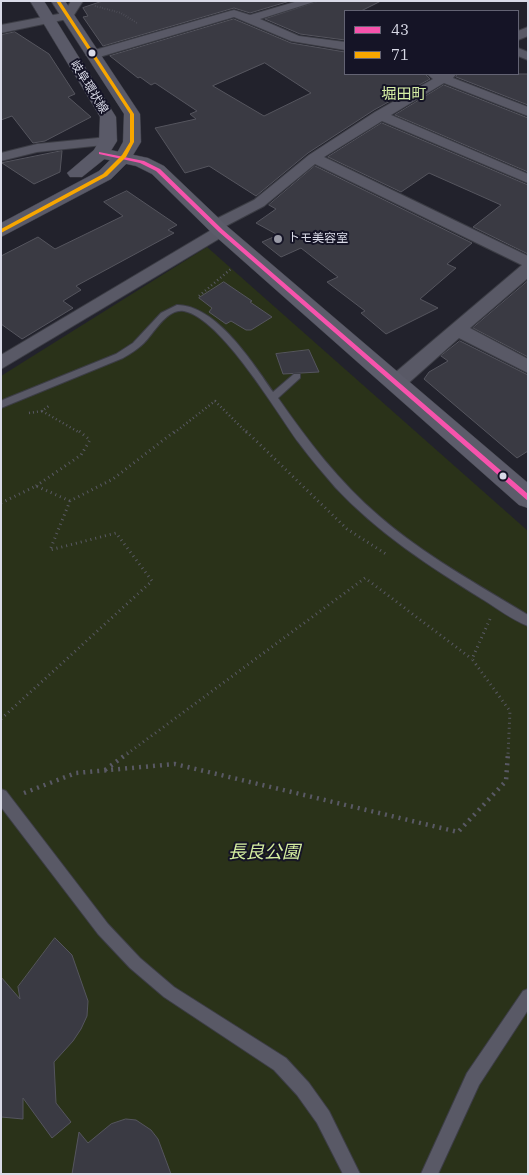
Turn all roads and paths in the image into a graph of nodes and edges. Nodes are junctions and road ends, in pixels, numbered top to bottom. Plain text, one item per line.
1 (37, 1) edge
2 (58, 1) edge
3 (311, 1) edge
4 (74, 7) edge
5 (252, 18) junction
6 (48, 20) junction
7 (1, 29) edge
8 (162, 34) junction
9 (344, 46) edge
10 (92, 55) junction
11 (442, 75) edge
12 (528, 112) edge
13 (380, 115) junction
14 (105, 147) junction
15 (124, 156) junction
16 (1, 157) edge
17 (314, 158) junction
18 (528, 179) edge
19 (60, 181) dead end
20 (219, 228) junction
21 (1, 231) edge
22 (249, 254) junction
23 (528, 262) edge
24 (528, 269) edge
25 (185, 308) junction
26 (459, 330) junction
27 (1, 363) edge
28 (528, 367) edge
29 (297, 376) dead end
30 (397, 382) junction
31 (272, 398) junction
32 (1, 405) edge
33 (42, 411) dead end
34 (36, 486) junction
35 (528, 498) edge
36 (70, 501) junction
37 (1, 503) edge
38 (389, 556) dead end
39 (482, 613) dead end
40 (528, 621) edge
41 (472, 660) junction
42 (1, 719) edge
43 (105, 771) junction
44 (3, 798) edge
45 (528, 996) edge
46 (352, 1174) edge
47 (429, 1174) edge

1 - 6 main road, 岐阜環状線
2 - 4 main road, 岐阜環状線
3 - 5 street
4 - 6 street
4 - 8 path
4 - 10 main road, 岐阜環状線
5 - 8 street
5 - 9 street
6 - 7 street
6 - 14 main road, 岐阜環状線
8 - 10 street
10 - 15 main road, 岐阜環状線
11 - 12 street
11 - 13 street
13 - 17 street
13 - 18 street
14 - 15 street
14 - 16 street
14 - 19 main road
15 - 20 street
15 - 21 main road, 岐阜環状線
17 - 20 street
17 - 23 street
20 - 22 street
20 - 27 street
22 - 25 path
22 - 30 street
24 - 26 street
25 - 31 lane
25 - 32 lane
26 - 28 street
26 - 30 street
29 - 31 lane
30 - 35 street
31 - 40 lane
33 - 34 path
34 - 36 path
34 - 37 path
36 - 38 path
36 - 42 path
39 - 41 path
41 - 43 path
41 - 43 path
43 - 44 path
44 - 46 lane
45 - 47 lane

